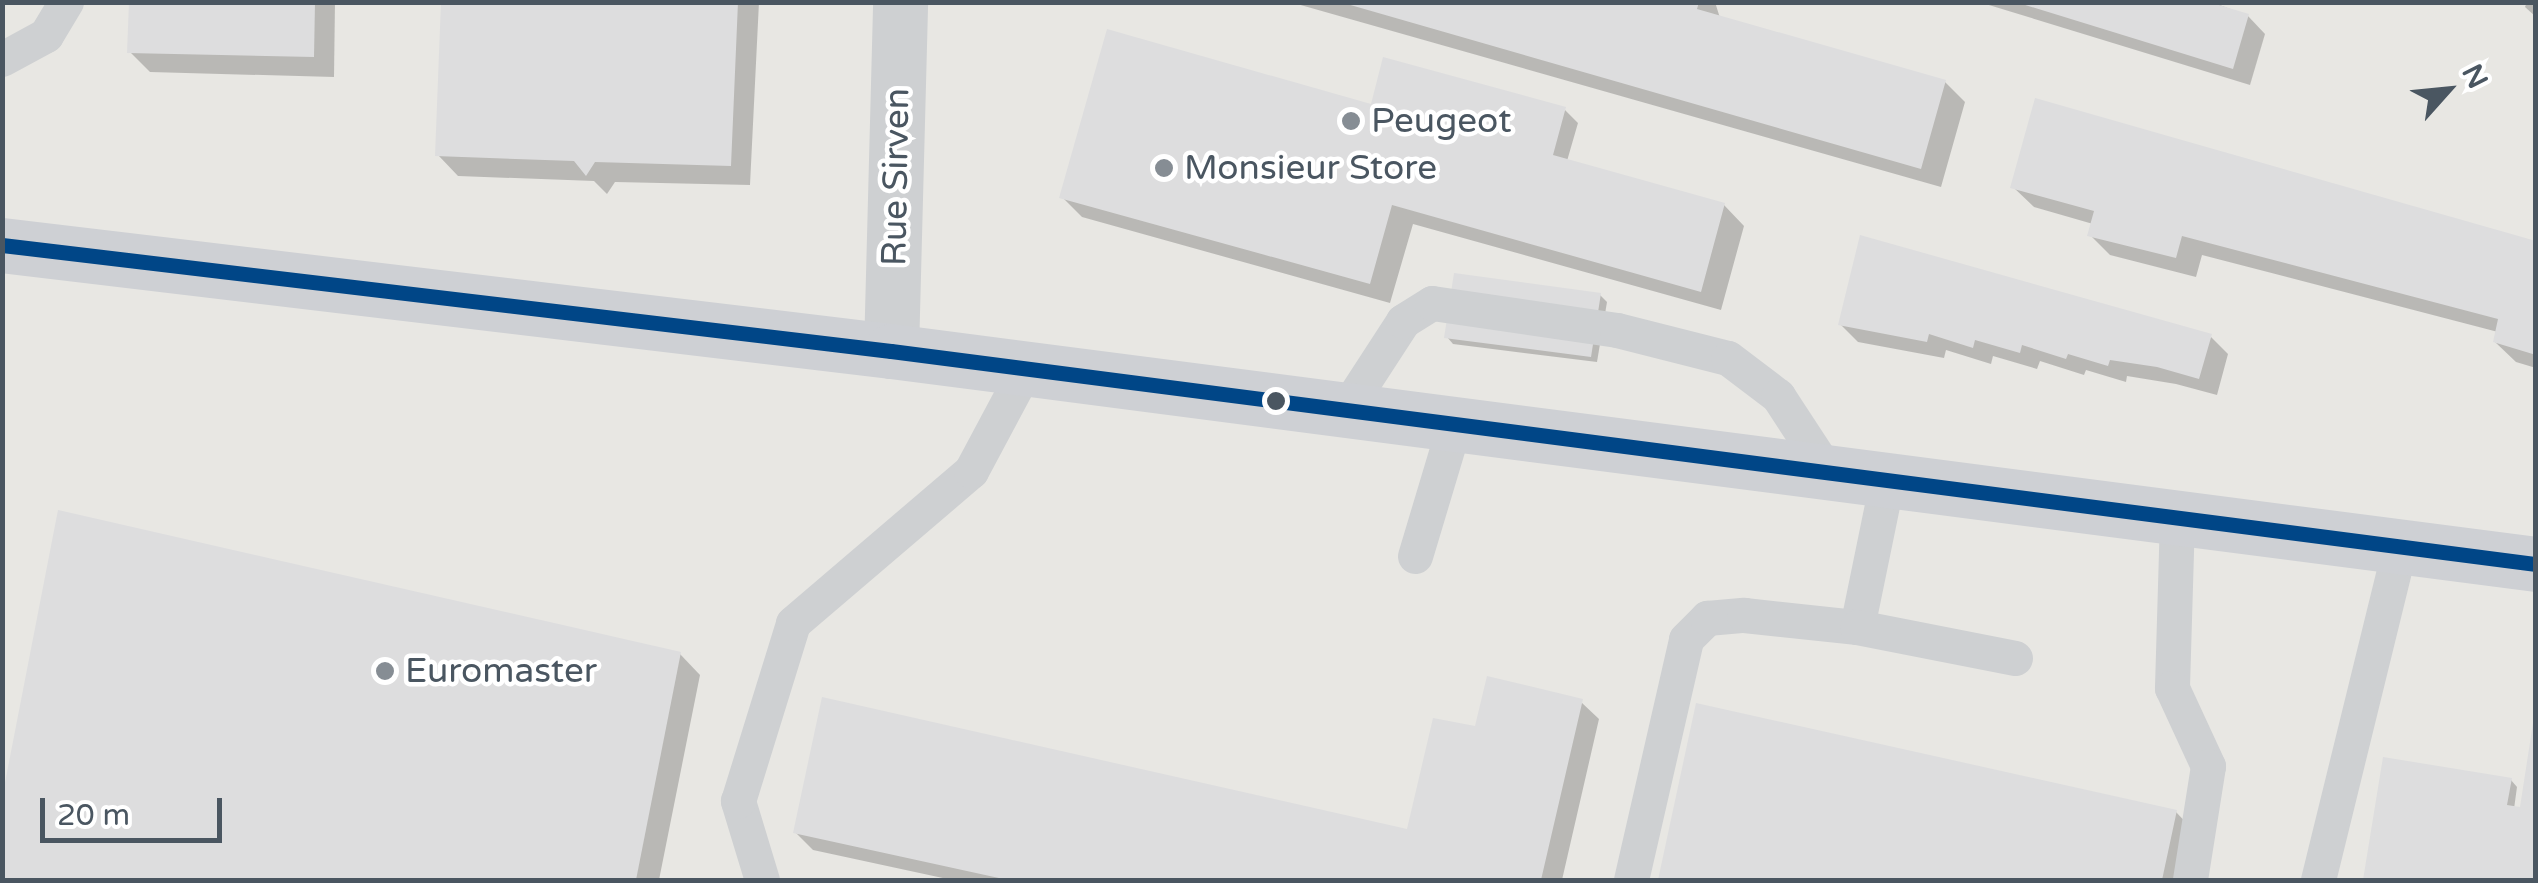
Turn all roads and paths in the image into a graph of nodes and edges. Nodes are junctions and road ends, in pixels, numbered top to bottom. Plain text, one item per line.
1 (66, 2) edge
2 (900, 2) edge
3 (2, 59) edge
4 (2, 245) edge
5 (891, 351) junction
6 (1025, 370) junction
7 (1344, 412) junction
8 (1454, 426) junction
9 (1829, 474) junction
10 (1886, 481) junction
11 (2177, 518) junction
12 (2400, 546) junction
13 (1415, 556) dead end
14 (2536, 564) edge
15 (1857, 627) junction
16 (2015, 658) dead end
17 (762, 880) edge
18 (1630, 880) edge
19 (2190, 880) edge
20 (2318, 880) edge

1 - 3 lane
2 - 5 street, Rue Sirven
4 - 5 street
5 - 6 street
6 - 7 street
6 - 17 lane
7 - 8 street
7 - 9 lane
8 - 9 street
8 - 13 lane
9 - 10 street
10 - 11 street
10 - 15 lane
11 - 12 street
11 - 19 lane
12 - 14 street
12 - 20 lane
15 - 16 lane
15 - 18 lane

